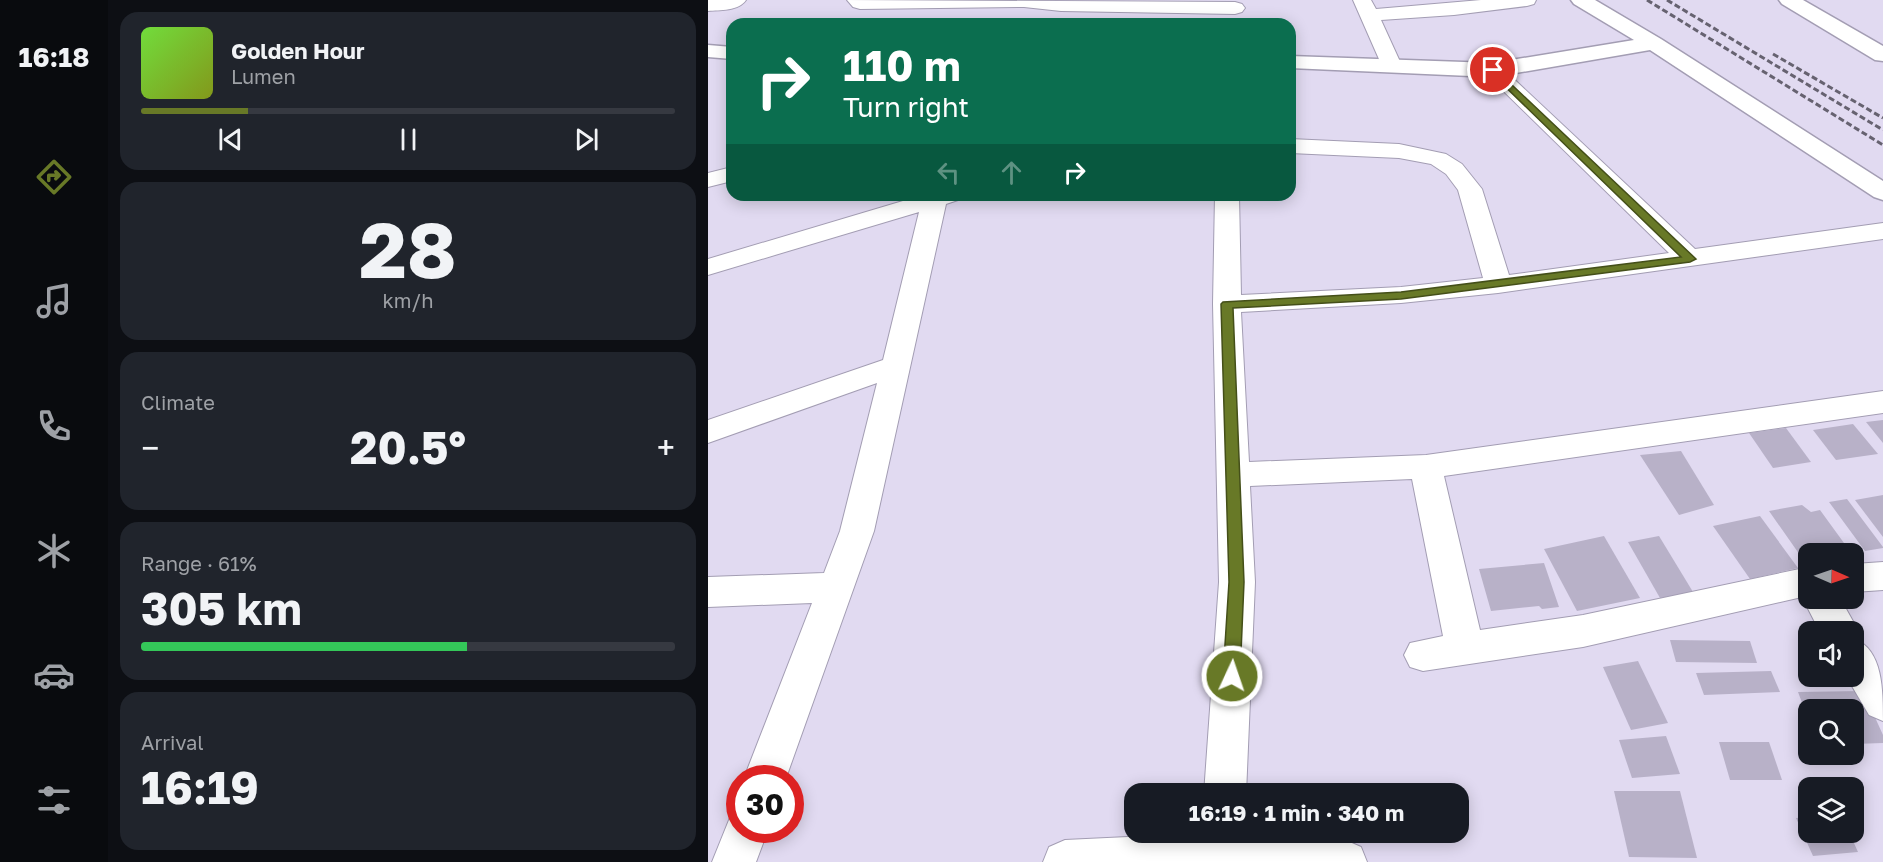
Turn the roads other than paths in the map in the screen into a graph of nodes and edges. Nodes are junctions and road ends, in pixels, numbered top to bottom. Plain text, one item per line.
1 (737, 0) edge
2 (1025, 0) edge
3 (1527, 0) edge
4 (1581, 0) edge
5 (1789, 0) edge
6 (858, 1) edge
7 (708, 5) edge
8 (1366, 8) edge
9 (1236, 11) edge
10 (852, 18) edge
11 (708, 40) edge
12 (726, 42) edge
13 (1654, 43) junction
14 (708, 51) edge
15 (726, 52) edge
16 (1883, 55) edge
17 (1296, 62) edge
18 (1392, 66) junction
19 (1493, 70) junction
20 (1296, 146) edge
21 (726, 176) edge
22 (708, 180) edge
23 (1883, 192) edge
24 (929, 201) edge
25 (941, 201) edge
26 (1227, 201) edge
27 (1883, 231) edge
28 (1690, 259) junction
29 (708, 267) edge
30 (1498, 285) junction
31 (1227, 304) junction
32 (896, 366) junction
33 (1883, 402) edge
34 (708, 432) edge
35 (1426, 467) junction
36 (1233, 475) junction
37 (1883, 576) edge
38 (1864, 577) edge
39 (1798, 583) edge
40 (836, 587) junction
41 (708, 592) edge
42 (1465, 649) junction
43 (1423, 655) dead end
44 (1864, 672) edge
45 (1883, 703) edge
46 (770, 765) edge
47 (1226, 783) edge
48 (741, 843) edge
49 (1230, 843) edge
50 (734, 862) edge
51 (1065, 862) edge
52 (1345, 862) edge

1 - 7 street
2 - 6 street
2 - 9 street
3 - 8 street
4 - 13 street
5 - 16 street
6 - 10 street
8 - 18 street
11 - 12 street
13 - 19 street
13 - 23 street
14 - 15 street
17 - 18 street
18 - 19 street
19 - 28 street
20 - 30 street
21 - 22 street
24 - 29 street
25 - 32 street
26 - 31 street
27 - 28 street
28 - 30 street
30 - 31 street
31 - 36 street
32 - 34 street
32 - 40 street
33 - 35 street
35 - 36 street
35 - 42 street
36 - 47 street
37 - 38 street
39 - 42 street
40 - 41 street
40 - 46 street
42 - 43 street
44 - 45 street
48 - 50 street
49 - 51 street
49 - 52 street

